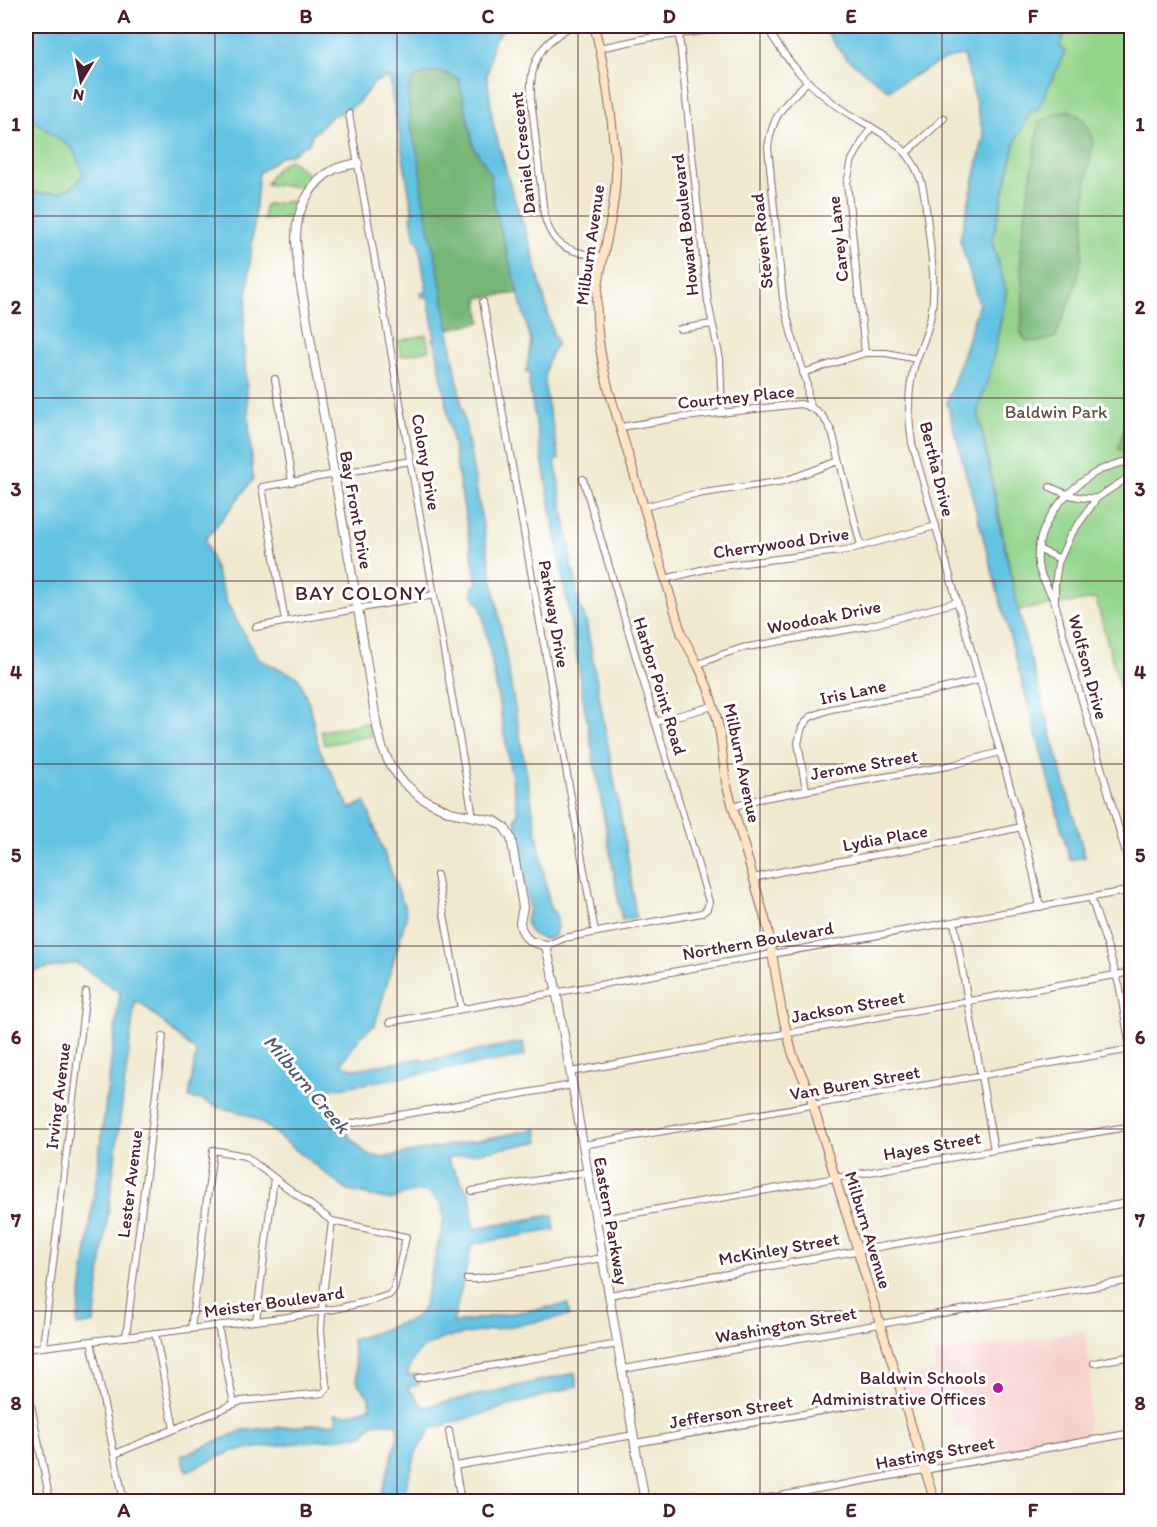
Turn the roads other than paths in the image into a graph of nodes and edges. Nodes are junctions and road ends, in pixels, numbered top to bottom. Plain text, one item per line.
1 (571, 26) edge
2 (594, 26) edge
3 (733, 26) edge
4 (766, 26) edge
5 (679, 34) junction
6 (600, 48) junction
7 (808, 81) junction
8 (349, 114) dead end
9 (944, 118) dead end
10 (871, 127) junction
11 (906, 153) junction
12 (358, 163) junction
13 (603, 258) junction
14 (483, 302) dead end
15 (712, 324) junction
16 (680, 329) dead end
17 (865, 353) junction
18 (917, 359) junction
19 (803, 373) junction
20 (275, 379) dead end
21 (811, 406) junction
22 (723, 412) junction
23 (621, 427) junction
24 (1131, 460) edge
25 (410, 461) junction
26 (839, 461) junction
27 (335, 474) junction
28 (1131, 475) edge
29 (583, 479) dead end
30 (292, 482) junction
31 (1050, 487) dead end
32 (1067, 495) junction
33 (1097, 498) junction
34 (644, 507) junction
35 (936, 526) junction
36 (861, 546) junction
37 (1038, 549) junction
38 (1060, 559) junction
39 (665, 579) junction
40 (434, 595) junction
41 (957, 602) junction
42 (1056, 605) junction
43 (358, 609) junction
44 (285, 621) junction
45 (255, 627) dead end
46 (697, 665) junction
47 (979, 680) junction
48 (713, 706) junction
49 (655, 722) junction
50 (1000, 752) junction
51 (806, 790) junction
52 (733, 807) junction
53 (473, 816) junction
54 (1021, 827) junction
55 (438, 875) dead end
56 (1131, 875) edge
57 (754, 878) junction
58 (1131, 891) edge
59 (1091, 898) junction
60 (1040, 907) junction
61 (954, 922) junction
62 (595, 932) junction
63 (546, 946) junction
64 (772, 954) junction
65 (1131, 972) edge
66 (1116, 975) junction
67 (86, 992) dead end
68 (556, 993) junction
69 (968, 1002) junction
70 (461, 1010) junction
71 (390, 1022) dead end
72 (787, 1033) junction
73 (163, 1036) dead end
74 (1131, 1051) edge
75 (570, 1072) junction
76 (981, 1076) junction
77 (572, 1085) junction
78 (813, 1106) junction
79 (354, 1123) dead end
80 (1131, 1126) edge
81 (583, 1145) junction
82 (994, 1150) junction
83 (587, 1172) junction
84 (274, 1178) junction
85 (835, 1178) junction
86 (472, 1191) dead end
87 (1131, 1202) edge
88 (596, 1220) junction
89 (332, 1221) junction
90 (857, 1251) junction
91 (603, 1258) junction
92 (467, 1280) dead end
93 (1131, 1280) edge
94 (609, 1295) junction
95 (322, 1312) junction
96 (256, 1321) junction
97 (879, 1324) junction
98 (218, 1326) junction
99 (191, 1329) junction
100 (155, 1333) junction
101 (126, 1337) junction
102 (91, 1341) junction
103 (618, 1344) junction
104 (42, 1346) junction
105 (26, 1349) edge
106 (1131, 1356) edge
107 (1094, 1363) dead end
108 (622, 1369) junction
109 (418, 1378) dead end
110 (26, 1379) edge
111 (902, 1397) junction
112 (234, 1404) junction
113 (174, 1429) junction
114 (449, 1431) dead end
115 (1131, 1433) edge
116 (634, 1439) junction
117 (115, 1454) junction
118 (455, 1466) junction
119 (925, 1470) junction
120 (50, 1502) edge
121 (124, 1502) edge
122 (461, 1502) edge
123 (645, 1502) edge
124 (745, 1502) edge
125 (932, 1502) edge

1 - 13 street, Daniel Crescent
2 - 6 main road, Milburn Avenue
3 - 5 street
4 - 7 street, Bertha Drive
5 - 6 street
5 - 15 street, Howard Boulevard
6 - 13 main road, Milburn Avenue
7 - 10 street, Bertha Drive
7 - 19 street, Steven Road
8 - 12 street, Colony Drive
9 - 11 street
10 - 11 street, Bertha Drive
10 - 17 street, Carey Lane
11 - 18 street, Bertha Drive
12 - 25 street, Colony Drive
12 - 27 street, Bay Front Drive
13 - 23 main road, Milburn Avenue
14 - 62 street, Parkway Drive
15 - 16 street
15 - 22 street, Howard Boulevard
17 - 18 street
17 - 19 street
18 - 35 street, Bertha Drive
19 - 21 street, Steven Road
20 - 30 street
21 - 22 street, Courtney Place
21 - 26 street, Courtney Place
22 - 23 street, Courtney Place
23 - 34 main road, Milburn Avenue
24 - 32 street
25 - 27 street
25 - 40 street, Colony Drive
26 - 34 street
26 - 36 street, Courtney Place
27 - 30 street
27 - 43 street, Bay Front Drive
28 - 33 street, Wolfson Drive
29 - 49 street, Harbor Point Road
30 - 44 street
31 - 32 street
32 - 33 street
32 - 37 street
33 - 38 street, Wolfson Drive
34 - 39 main road, Milburn Avenue
35 - 36 street, Cherrywood Drive
35 - 41 street, Bertha Drive
36 - 39 street, Cherrywood Drive
37 - 38 street
37 - 42 street, Wolfson Drive
38 - 42 street, Wolfson Drive
39 - 46 main road, Milburn Avenue
40 - 43 street
40 - 53 street, Colony Drive
41 - 46 street, Woodoak Drive
41 - 47 street, Bertha Drive
42 - 56 street, Wolfson Drive
43 - 44 street
43 - 53 street, Bay Front Drive
44 - 45 street
46 - 48 main road, Milburn Avenue
47 - 50 street, Bertha Drive
47 - 51 street, Iris Lane
48 - 49 street
48 - 52 main road, Milburn Avenue
49 - 62 street, Harbor Point Road
50 - 51 street, Jerome Street
50 - 54 street, Bertha Drive
51 - 52 street, Jerome Street
52 - 57 main road, Milburn Avenue
53 - 63 street, Bay Front Drive
54 - 57 street, Lydia Place
54 - 60 street, Bertha Drive
55 - 70 street
57 - 64 main road, Milburn Avenue
58 - 59 street, Northern Boulevard
59 - 60 street, Northern Boulevard
59 - 66 street
60 - 61 street, Northern Boulevard
61 - 64 street, Northern Boulevard
61 - 69 street
62 - 63 street
63 - 68 street, Eastern Parkway
64 - 68 street, Northern Boulevard
64 - 72 main road, Milburn Avenue
65 - 66 street, Jackson Street
66 - 69 street, Jackson Street
66 - 74 street
67 - 104 street, Irving Avenue
68 - 70 street, Northern Boulevard
68 - 75 street, Eastern Parkway
69 - 72 street, Jackson Street
69 - 76 street
70 - 71 street, Northern Boulevard
72 - 75 street, Jackson Street
72 - 78 main road, Milburn Avenue
73 - 101 street, Lester Avenue
74 - 76 street, Van Buren Street
75 - 77 street, Eastern Parkway
76 - 78 street, Van Buren Street
76 - 82 street
77 - 79 street
77 - 81 street, Eastern Parkway
78 - 81 street, Van Buren Street
78 - 85 main road, Milburn Avenue
80 - 82 street, Hayes Street
81 - 83 street, Eastern Parkway
82 - 85 street, Hayes Street
83 - 86 street
83 - 88 street, Eastern Parkway
84 - 89 street
84 - 96 street
84 - 99 street
85 - 88 street, Hayes Street
85 - 90 main road, Milburn Avenue
87 - 90 street, McKinley Street
88 - 91 street, Eastern Parkway
89 - 95 street
89 - 95 street, Meister Boulevard
90 - 94 street, McKinley Street
90 - 97 main road, Milburn Avenue
91 - 92 street
91 - 94 street, Eastern Parkway
93 - 97 street, Washington Street
94 - 103 street, Eastern Parkway
95 - 96 street, Meister Boulevard
95 - 112 street
96 - 98 street, Meister Boulevard
97 - 108 street, Washington Street
97 - 111 main road, Milburn Avenue
98 - 99 street, Meister Boulevard
98 - 112 street
99 - 100 street, Meister Boulevard
100 - 101 street, Meister Boulevard
100 - 113 street
101 - 102 street, Meister Boulevard
102 - 104 street, Meister Boulevard
102 - 117 street
103 - 108 street, Eastern Parkway
103 - 109 street
104 - 105 street, Meister Boulevard
106 - 107 street
108 - 116 street, Eastern Parkway
110 - 120 street
111 - 116 street, Jefferson Street
111 - 119 main road, Milburn Avenue
112 - 113 street
113 - 117 street
114 - 118 street
115 - 119 street, Hastings Street
116 - 118 street, Jefferson Street
116 - 123 street, Eastern Parkway
117 - 121 street
118 - 122 street
119 - 124 street, Hastings Street
119 - 125 main road, Milburn Avenue

